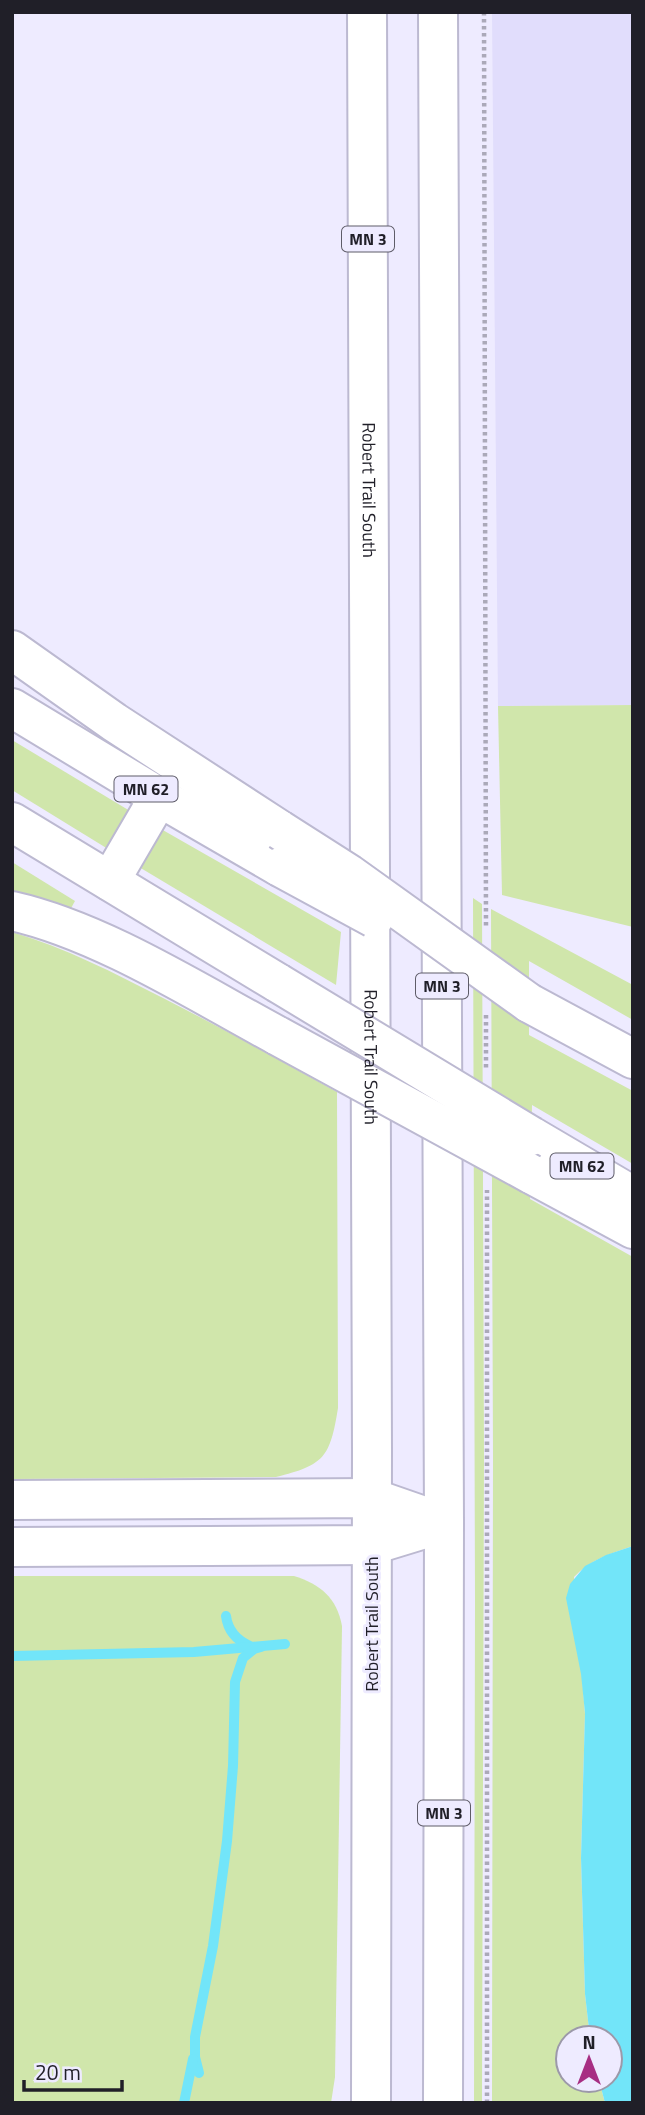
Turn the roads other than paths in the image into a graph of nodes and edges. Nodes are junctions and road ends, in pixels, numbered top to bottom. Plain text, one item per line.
1 (367, 12) edge
2 (438, 12) edge
3 (12, 650) edge
4 (12, 708) edge
5 (159, 797) junction
6 (12, 822) edge
7 (281, 848) junction
8 (110, 881) junction
9 (12, 911) edge
10 (633, 1059) edge
11 (633, 1196) edge
12 (633, 1229) edge
13 (372, 1499) junction
14 (12, 1500) edge
15 (444, 1523) junction
16 (372, 1545) junction
17 (12, 1547) edge
18 (371, 2103) edge
19 (443, 2103) edge

1 - 13 main road, Robert Trail South / MN 3
2 - 15 main road, MN 3
3 - 7 main road
4 - 5 main road, MN 62
5 - 7 main road, MN 62
5 - 8 main road
6 - 8 main road, MN 62
7 - 10 main road, bridge
8 - 11 main road, MN 62, bridge
9 - 12 main road, bridge
13 - 14 main road
13 - 15 main road
13 - 16 main road, Robert Trail South / MN 3
15 - 16 main road
15 - 19 main road, MN 3
16 - 17 main road
16 - 18 main road, Robert Trail South / MN 3

